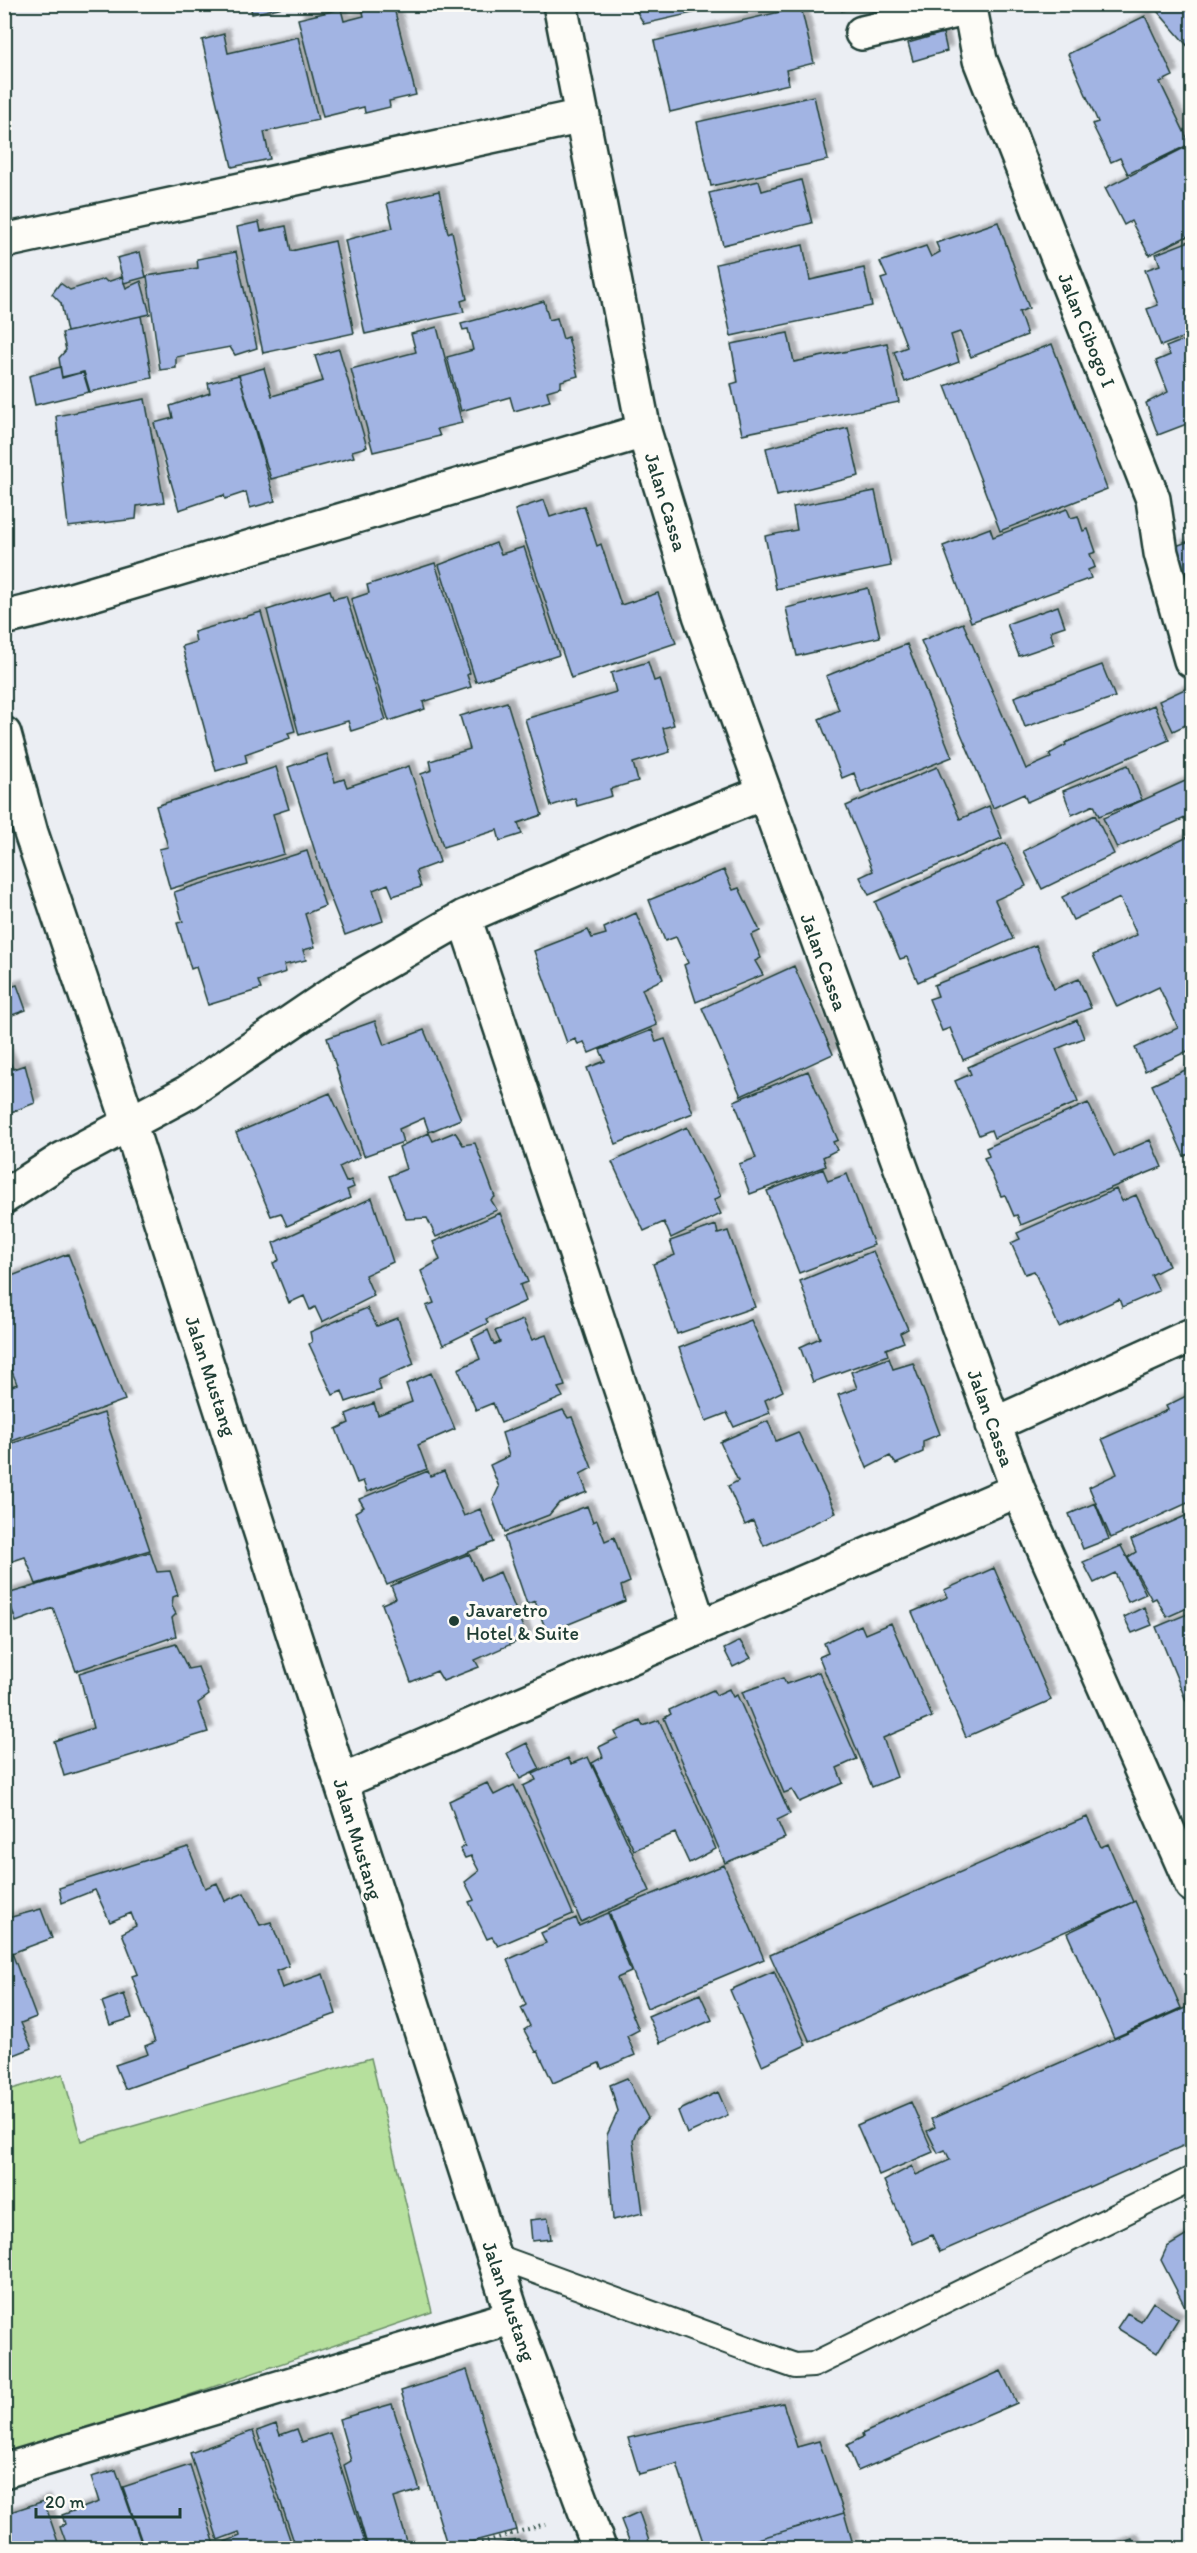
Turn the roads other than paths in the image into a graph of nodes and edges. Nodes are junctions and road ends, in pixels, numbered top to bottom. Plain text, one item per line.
1 (560, 4) edge
2 (971, 6) edge
3 (862, 33) dead end
4 (583, 116) junction
5 (4, 241) edge
6 (644, 431) junction
7 (4, 618) edge
8 (1191, 660) dead end
9 (4, 734) edge
10 (763, 793) junction
11 (464, 917) junction
12 (130, 1125) junction
13 (4, 1197) edge
14 (1192, 1335) edge
15 (993, 1425) junction
16 (1018, 1490) junction
17 (700, 1627) junction
18 (340, 1782) junction
19 (1192, 1886) edge
20 (1192, 2179) edge
21 (492, 2255) junction
22 (513, 2317) junction
23 (4, 2471) edge
24 (599, 2548) edge

1 - 4 street, Jalan Cassa
2 - 3 street
2 - 8 street, Jalan Cibogo I
4 - 5 street
4 - 6 street, Jalan Cassa
6 - 7 street
6 - 10 street, Jalan Cassa
9 - 12 street, Jalan Mustang
10 - 11 street
10 - 15 street, Jalan Cassa
11 - 12 street
11 - 17 street
12 - 13 street
12 - 18 street, Jalan Mustang
14 - 15 street
15 - 16 street, Jalan Cassa
16 - 17 street
16 - 19 street, Jalan Cassa
17 - 18 street
18 - 21 street, Jalan Mustang
20 - 21 lane
21 - 22 street, Jalan Mustang
22 - 23 street
22 - 24 street, Jalan Mustang

